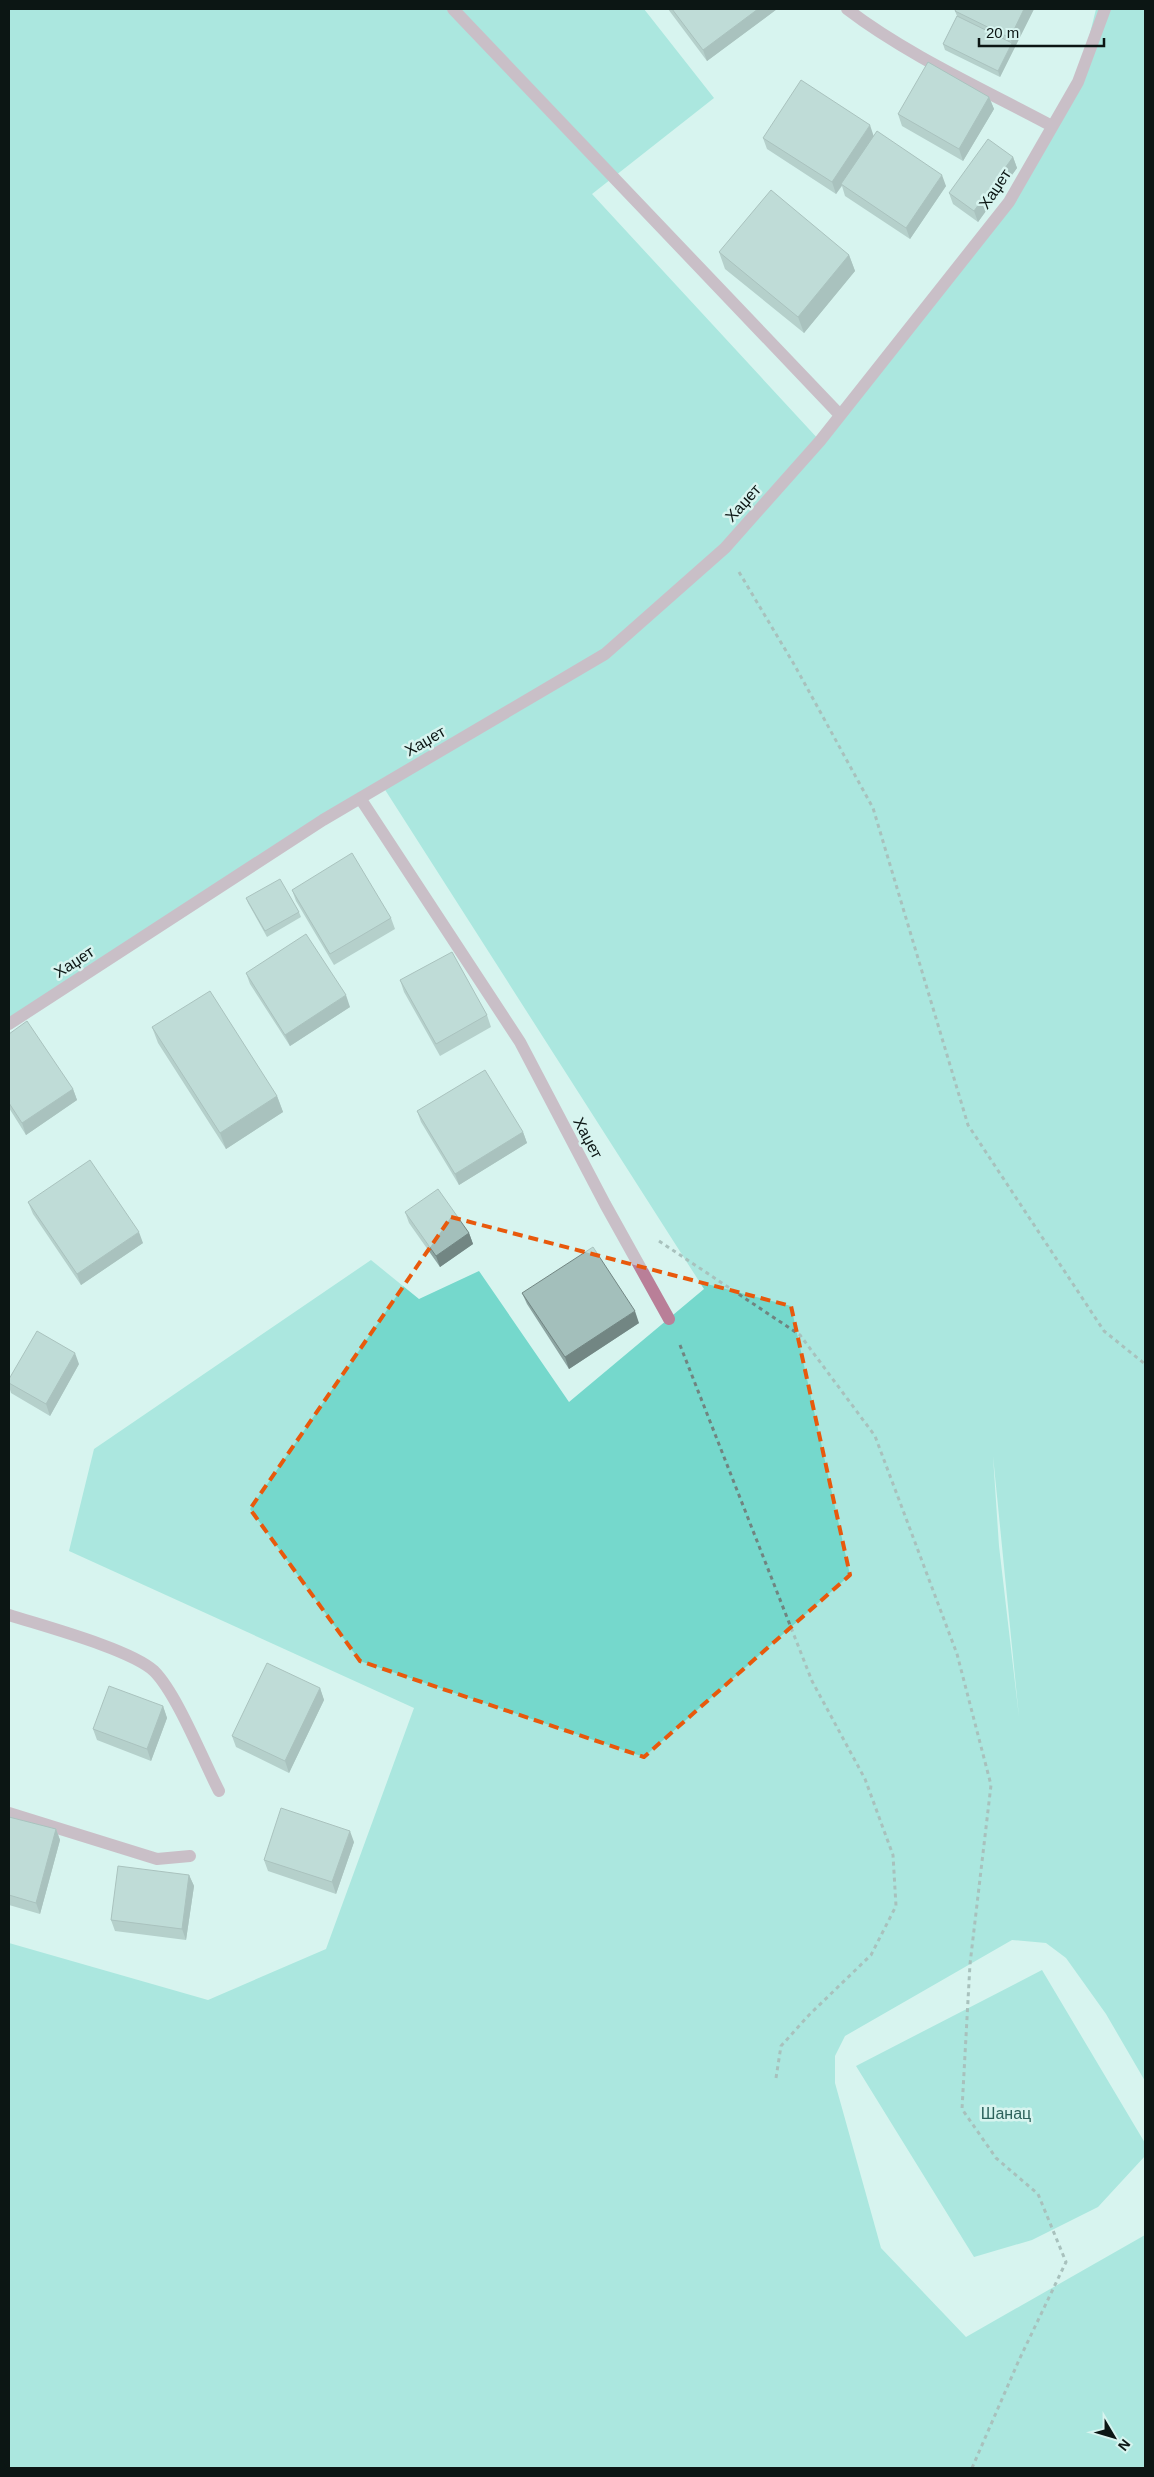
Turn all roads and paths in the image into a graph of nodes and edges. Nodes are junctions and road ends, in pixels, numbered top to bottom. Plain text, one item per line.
1 (453, 9) edge
2 (847, 9) edge
3 (1105, 9) edge
4 (1052, 126) junction
5 (840, 415) junction
6 (725, 548) junction
7 (360, 798) junction
8 (9, 1024) edge
9 (654, 1237) dead end
10 (669, 1319) joint
11 (1145, 1364) edge
12 (9, 1615) edge
13 (219, 1791) dead end
14 (9, 1813) edge
15 (190, 1856) dead end
16 (776, 2078) dead end
17 (972, 2468) edge

1 - 5 street
2 - 4 street
3 - 4 street, Хаџет
4 - 5 street, Хаџет
5 - 6 street, Хаџет
6 - 7 street, Хаџет
6 - 11 path
7 - 8 street, Хаџет
7 - 10 street, Хаџет
9 - 17 path
10 - 16 path
12 - 13 street
14 - 15 street

